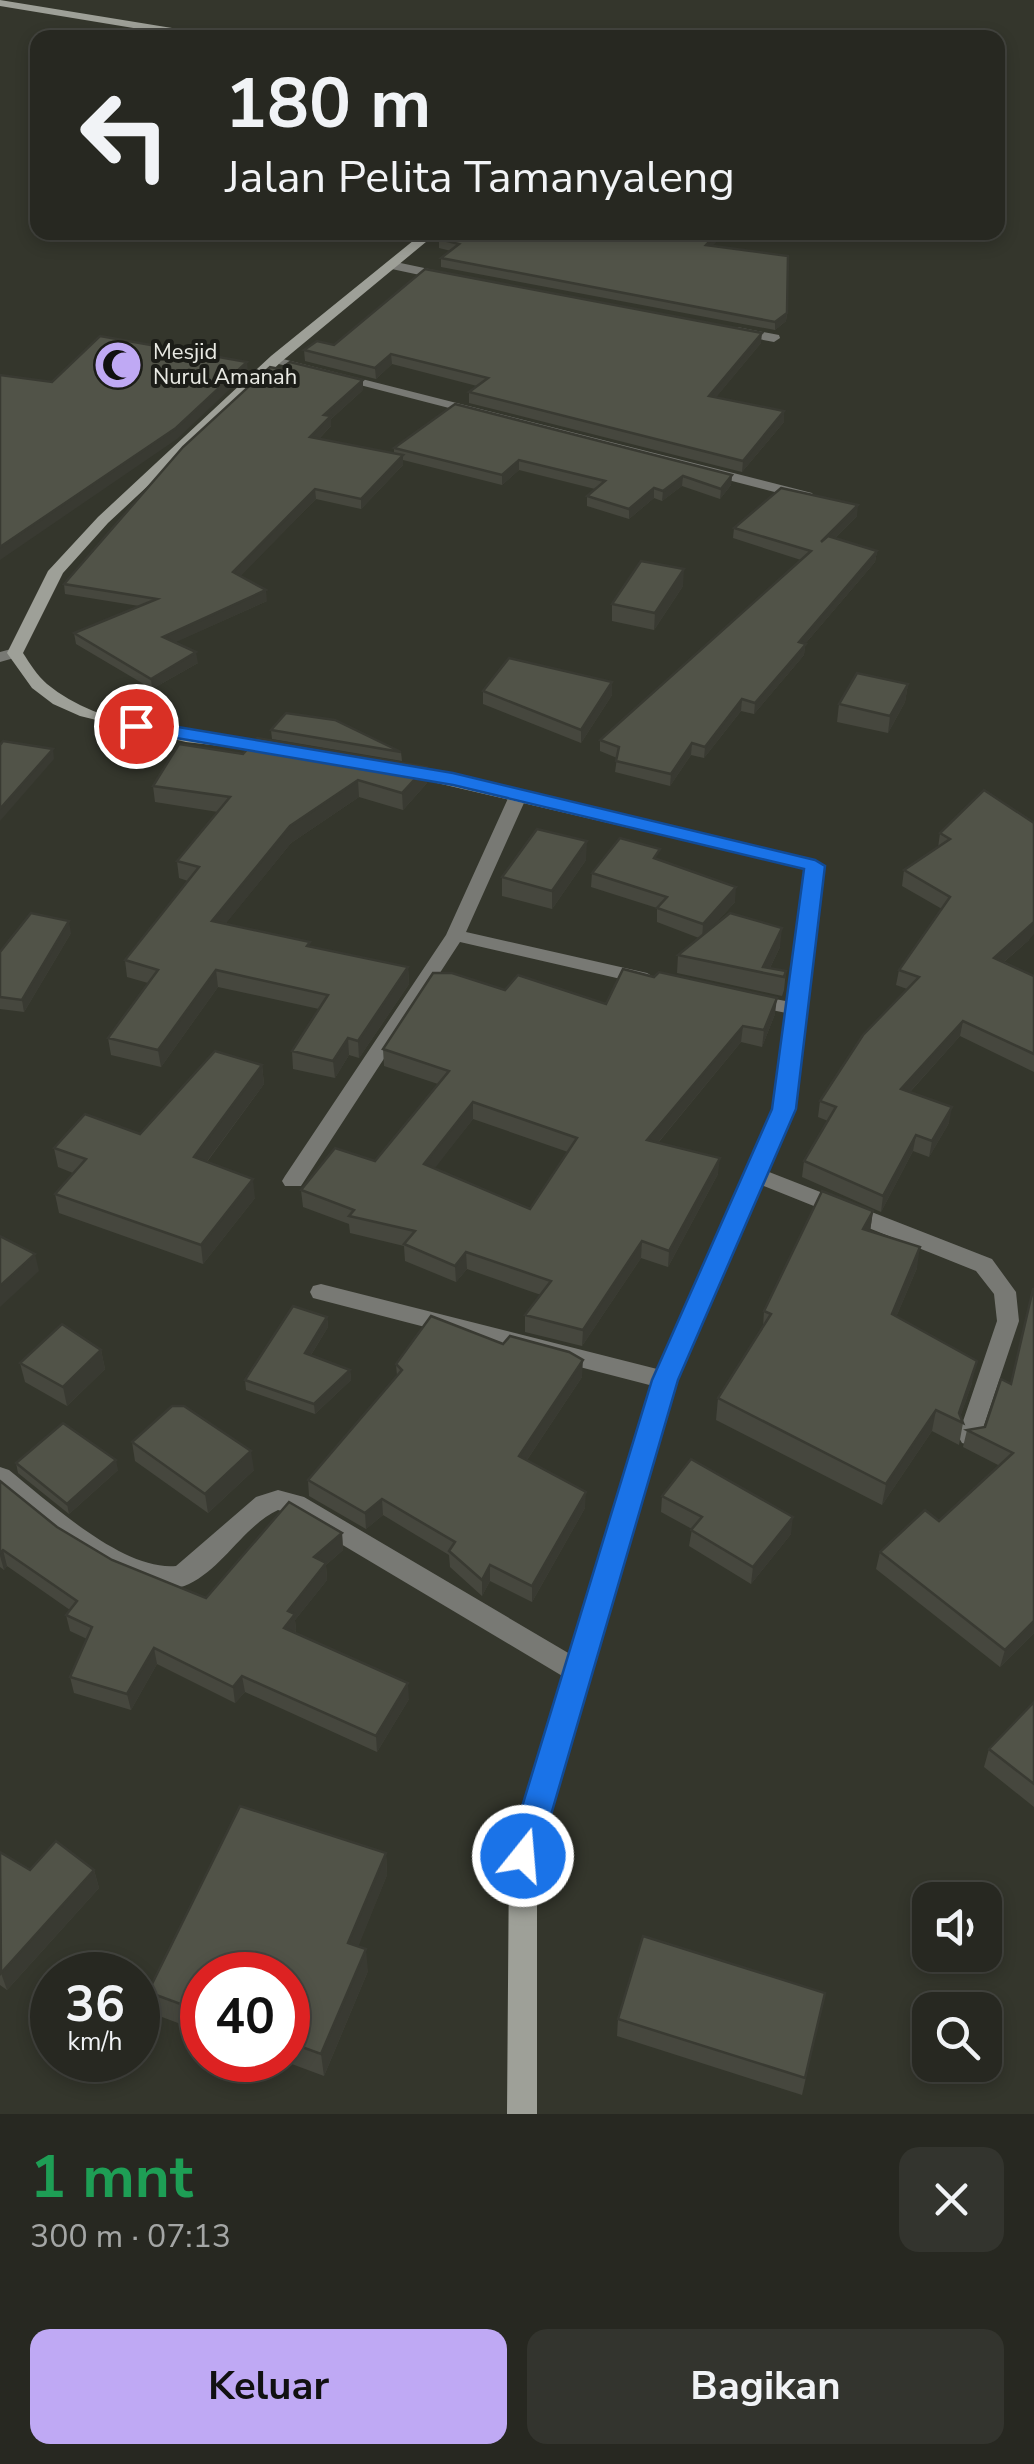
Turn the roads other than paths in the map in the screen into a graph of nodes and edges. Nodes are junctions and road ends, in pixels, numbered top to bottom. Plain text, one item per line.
1 (0, 3) edge
2 (166, 30) edge
3 (422, 240) edge
4 (391, 266) junction
5 (463, 280) edge
6 (719, 328) edge
7 (774, 338) edge
8 (276, 359) junction
9 (830, 503) edge
10 (8, 655) edge
11 (304, 753) edge
12 (382, 765) edge
13 (518, 794) junction
14 (455, 936) junction
15 (662, 982) edge
16 (720, 994) edge
17 (796, 1009) junction
18 (756, 1175) junction
19 (292, 1181) dead end
20 (321, 1292) dead end
21 (665, 1380) junction
22 (970, 1436) edge
23 (0, 1477) edge
24 (578, 1672) junction
25 (522, 2114) edge

1 - 2 street
3 - 4 street
4 - 5 street
4 - 8 street
6 - 7 street
8 - 9 street
8 - 10 street
10 - 11 street
12 - 13 street
13 - 14 street
13 - 17 street
14 - 15 street
14 - 19 street
16 - 17 street
17 - 18 street
18 - 21 street
18 - 22 street
20 - 21 street
21 - 24 street
23 - 24 street
24 - 25 street

